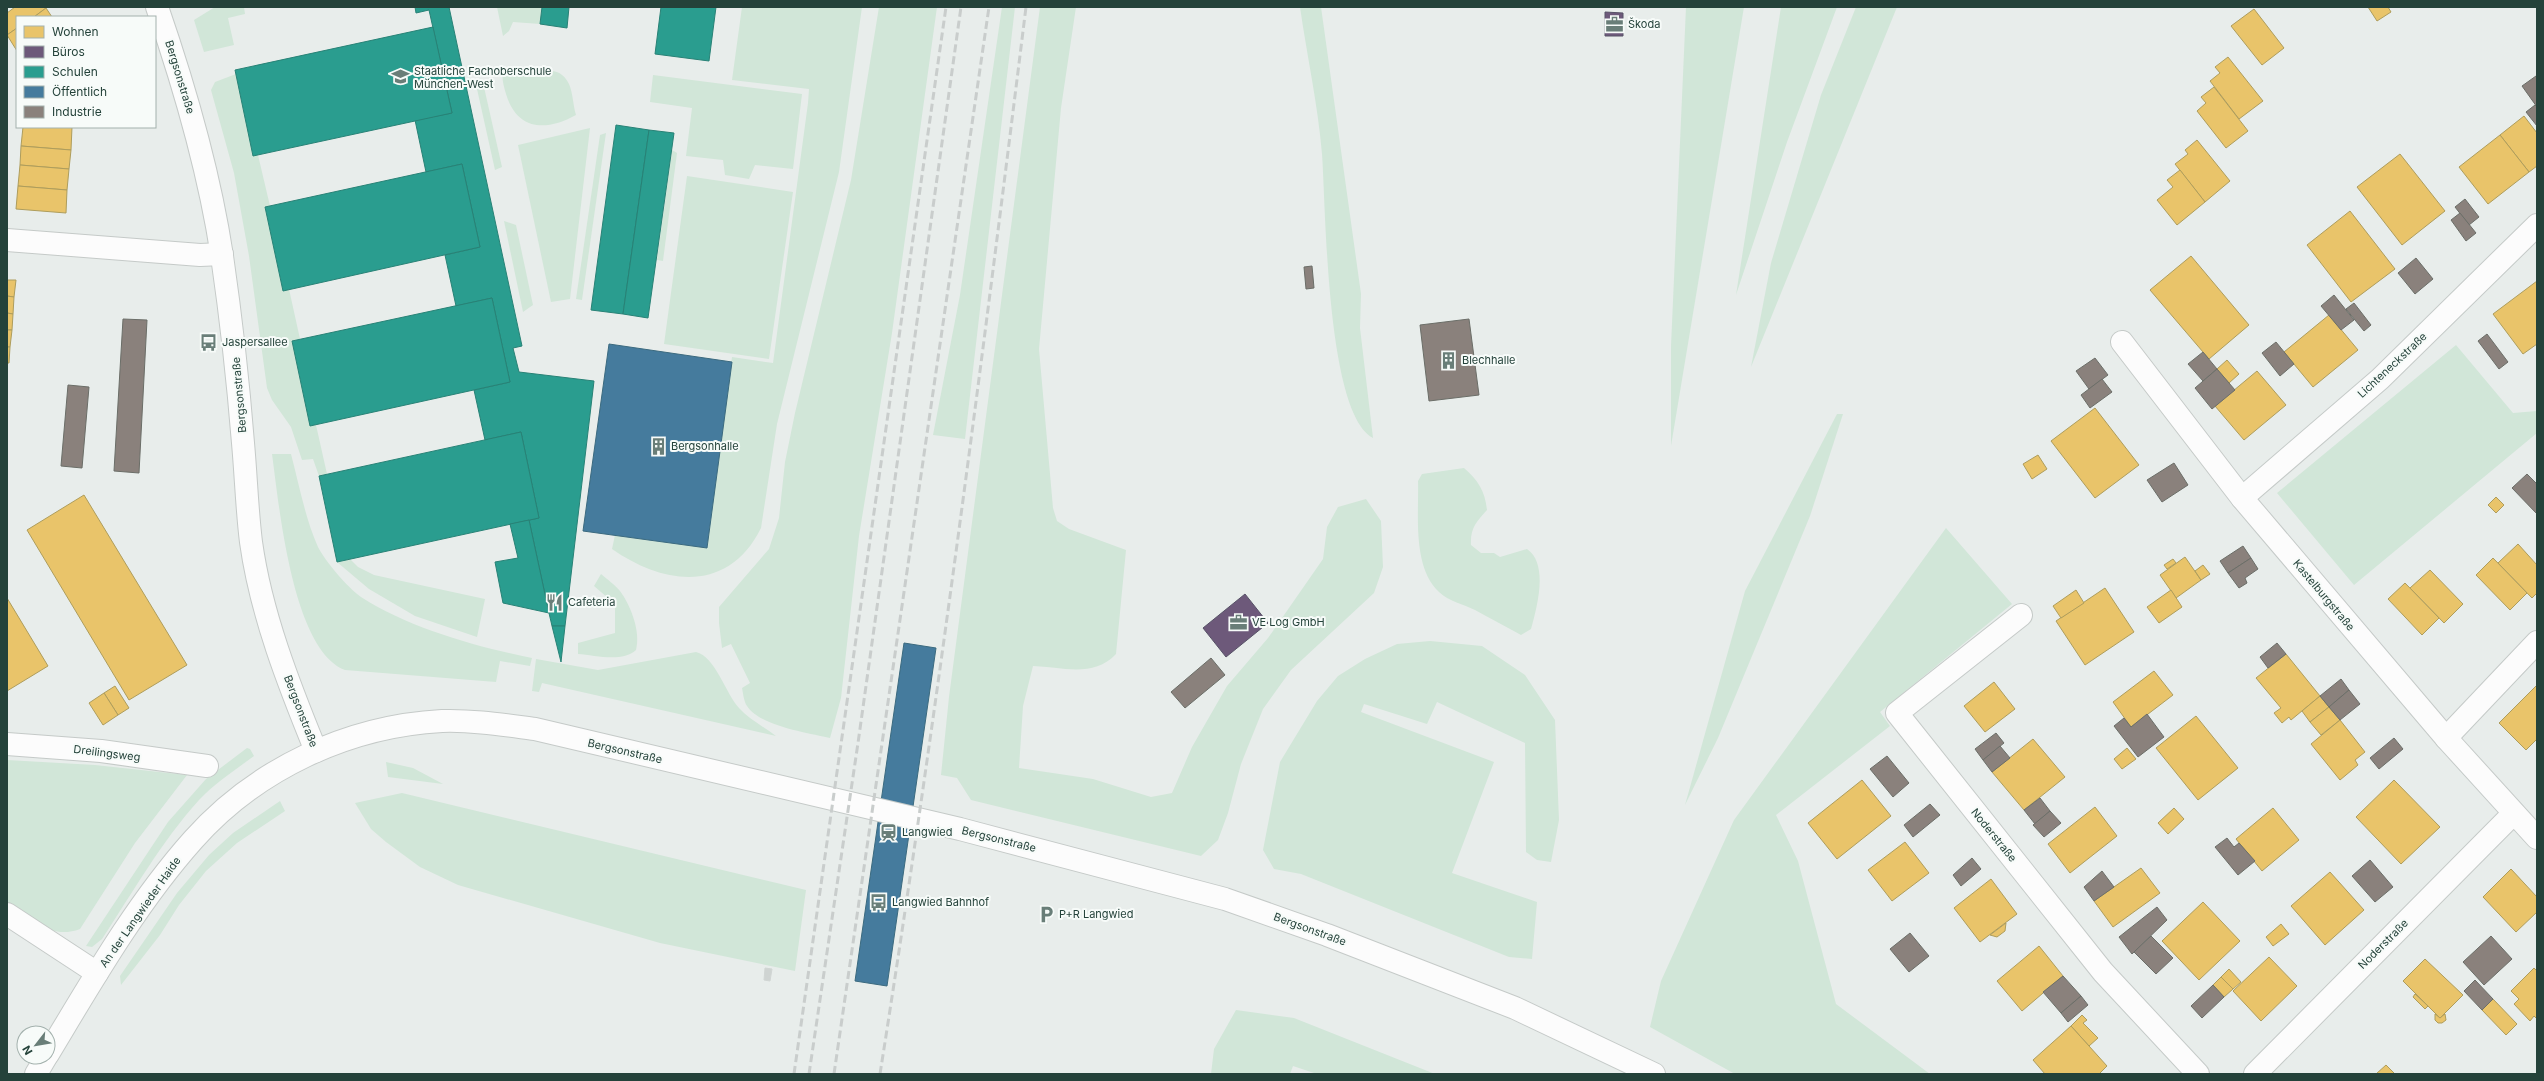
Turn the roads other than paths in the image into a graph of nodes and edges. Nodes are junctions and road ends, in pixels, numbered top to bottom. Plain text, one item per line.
1 (157, 7) edge
2 (2537, 225) edge
3 (7, 240) edge
4 (222, 254) junction
5 (2122, 342) dead end
6 (2242, 498) junction
7 (2021, 615) dead end
8 (2537, 642) edge
9 (2446, 738) junction
10 (7, 744) edge
11 (316, 751) junction
12 (207, 766) dead end
13 (2513, 814) junction
14 (2537, 838) edge
15 (7, 914) edge
16 (97, 973) junction
17 (56, 1041) edge
18 (41, 1065) edge
19 (36, 1074) edge
20 (1654, 1074) edge
21 (2198, 1074) edge
22 (2255, 1074) edge

1 - 4 street, Bergsonstraße
2 - 6 street, Lichteneckstraße
3 - 4 street
4 - 11 street, Bergsonstraße
5 - 6 street, Kastelburgstraße
6 - 9 street, Kastelburgstraße
7 - 21 street, Noderstraße
8 - 9 street
9 - 13 street, Kastelburgstraße
10 - 12 street, Dreilingsweg
11 - 16 street, An der Langwieder Haide
11 - 20 street, Bergsonstraße
13 - 14 street, Kastelburgstraße
13 - 22 street, Noderstraße
15 - 16 street
16 - 17 street, An der Langwieder Haide
18 - 19 street

